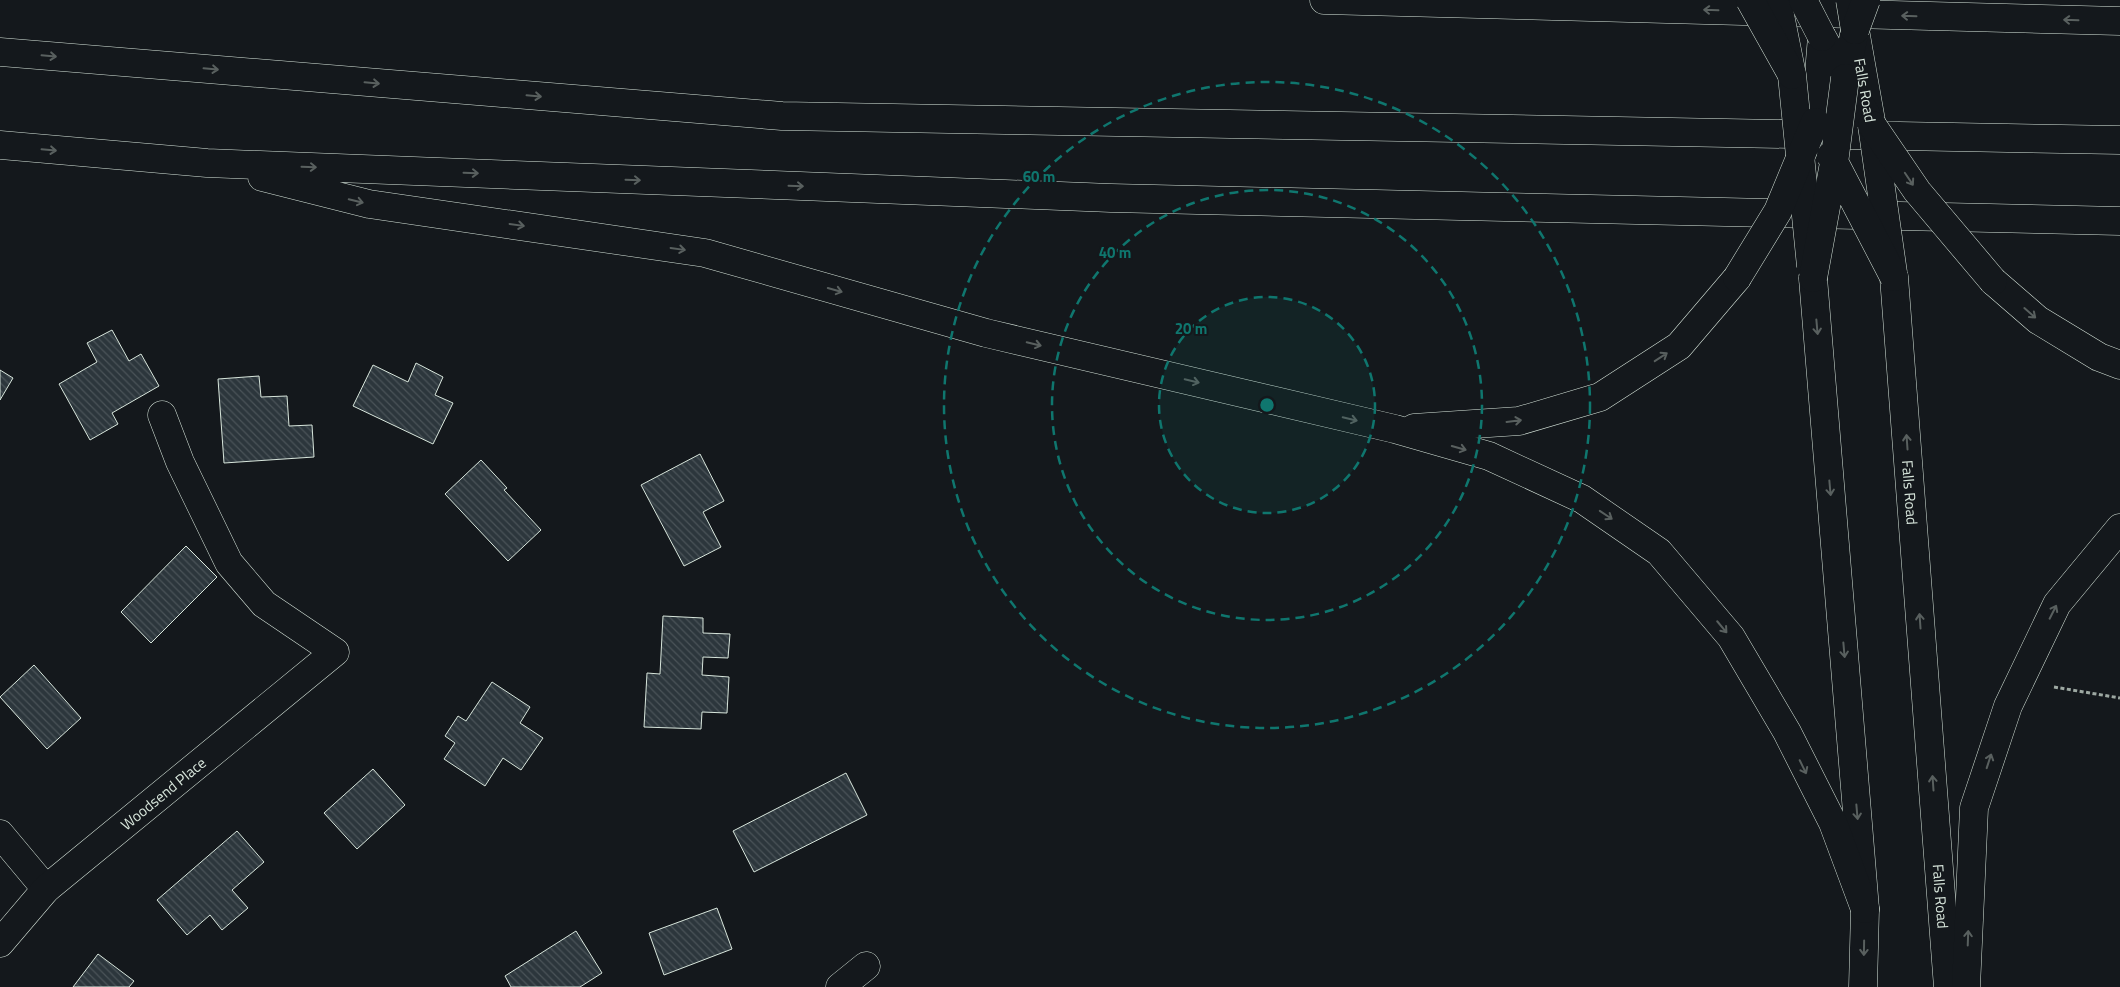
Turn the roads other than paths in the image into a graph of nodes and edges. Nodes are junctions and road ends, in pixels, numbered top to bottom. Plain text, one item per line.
1 (1324, 0) edge
2 (1750, 0) edge
3 (1777, 0) edge
4 (1803, 0) edge
5 (1824, 0) edge
6 (1850, 0) edge
7 (1866, 0) edge
8 (2120, 21) edge
9 (1855, 30) junction
10 (1822, 37) junction
11 (0, 52) edge
12 (1792, 75) junction
13 (1845, 78) junction
14 (1815, 122) junction
15 (1872, 125) junction
16 (2120, 140) edge
17 (0, 145) edge
18 (1801, 156) junction
19 (207, 163) junction
20 (1834, 163) junction
21 (2120, 221) edge
22 (1894, 277) junction
23 (1813, 278) junction
24 (2120, 365) edge
25 (162, 415) dead end
26 (1395, 430) junction
27 (2120, 528) edge
28 (0, 834) edge
29 (46, 889) junction
30 (1865, 909) junction
31 (0, 942) edge
32 (866, 966) dead end
33 (840, 987) edge
34 (1864, 987) edge
35 (1948, 987) edge
36 (1966, 987) edge

8 -> 1 main road
2 - 12 main road, bridge
3 - 12 main road, bridge
4 - 10 main road, bridge
5 - 10 main road
6 - 9 main road, Falls Road, bridge
7 - 9 main road, bridge
9 - 13 main road
9 - 15 main road, Falls Road
10 - 13 main road
10 - 14 main road
11 -> 16 main road
12 - 14 main road, bridge
12 - 18 main road, bridge
13 - 15 main road
13 - 20 main road, bridge
14 - 18 main road, bridge
14 - 20 main road, bridge
15 - 22 main road, Falls Road, bridge
15 -> 24 main road, bridge
17 -> 19 main road
18 - 23 main road, bridge
26 -> 18 main road, bridge
19 -> 21 main road
19 -> 26 main road
20 - 22 main road, bridge
20 - 23 main road, bridge
35 -> 22 main road, Falls Road
23 -> 30 main road
25 - 29 main road, Woodsend Place
26 -> 30 main road
36 -> 27 main road
28 - 29 main road
29 - 31 main road, Woodsend Place
30 -> 34 main road
32 - 33 main road

